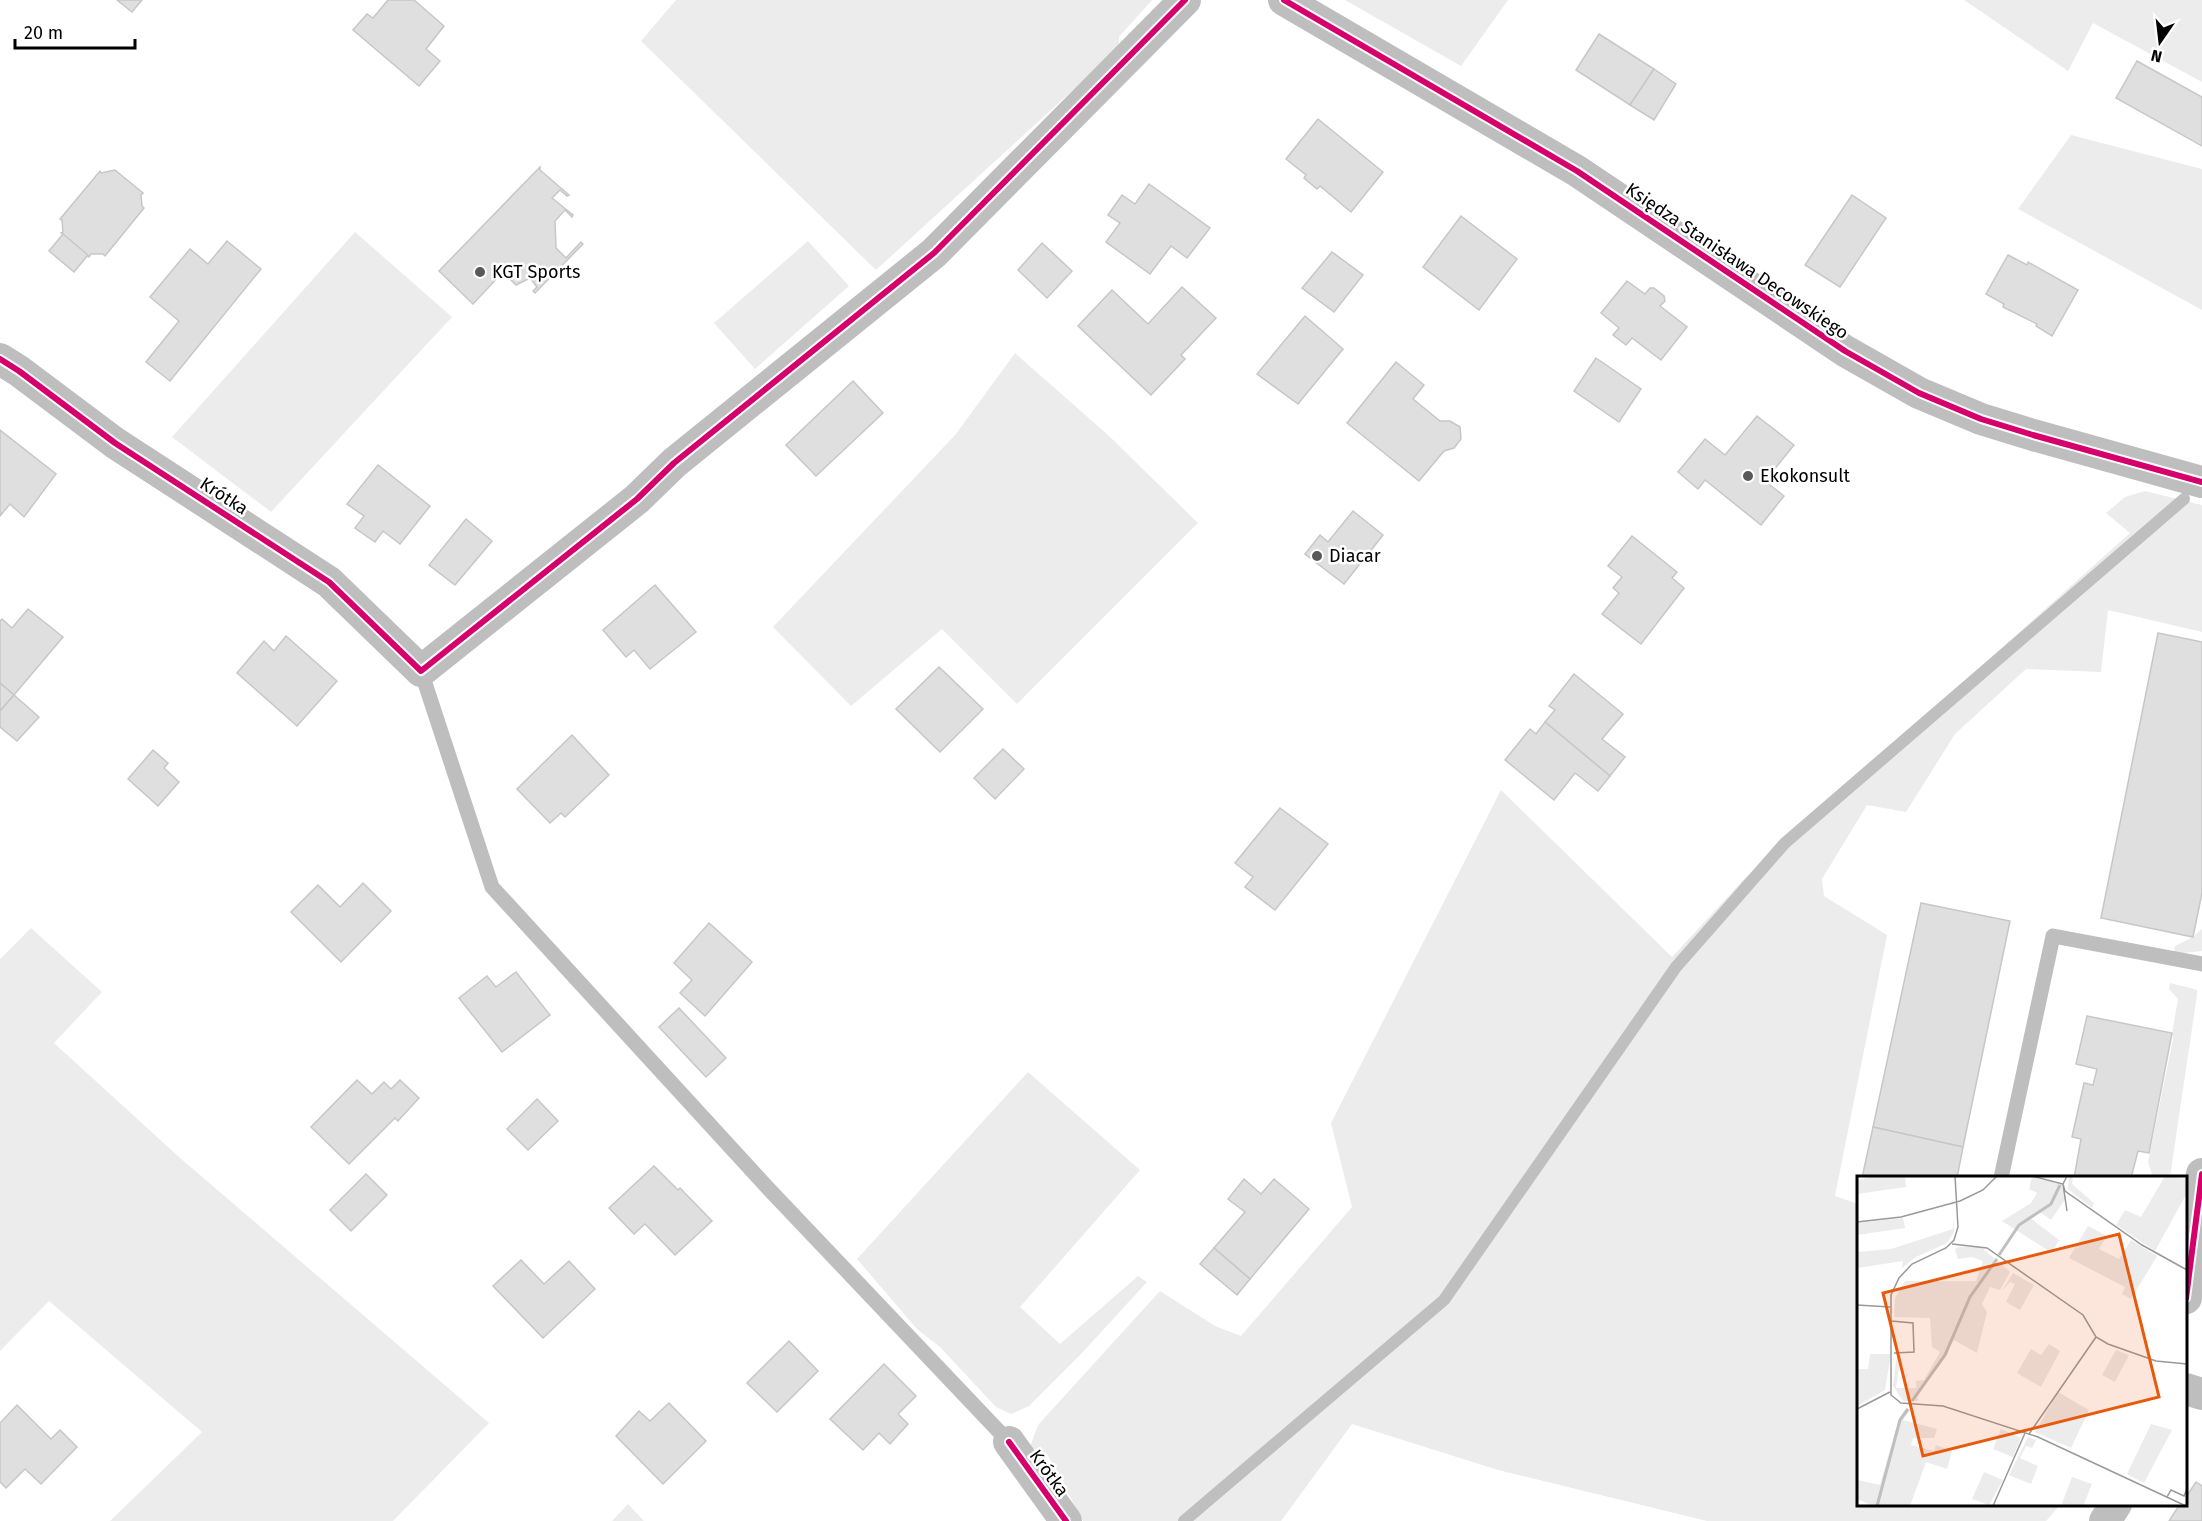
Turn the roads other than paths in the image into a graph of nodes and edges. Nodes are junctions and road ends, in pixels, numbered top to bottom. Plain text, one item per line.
1 (1185, 0) edge
2 (1284, 0) edge
3 (0, 359) edge
4 (2202, 482) edge
5 (421, 671) junction
6 (2202, 964) edge
7 (2202, 1174) edge
8 (2001, 1176) edge
9 (2188, 1257) edge
10 (2187, 1278) edge
11 (2187, 1389) edge
12 (2202, 1394) edge
13 (1009, 1442) joint
14 (2115, 1506) edge
15 (1066, 1521) edge
16 (2105, 1521) edge

1 - 5 street
2 - 4 street, Księdza Stanisława Decowskiego
3 - 5 street, Krótka
5 - 13 lane
6 - 8 lane
7 - 9 street
9 - 10 street
11 - 12 street
13 - 15 street, Krótka
14 - 16 street

